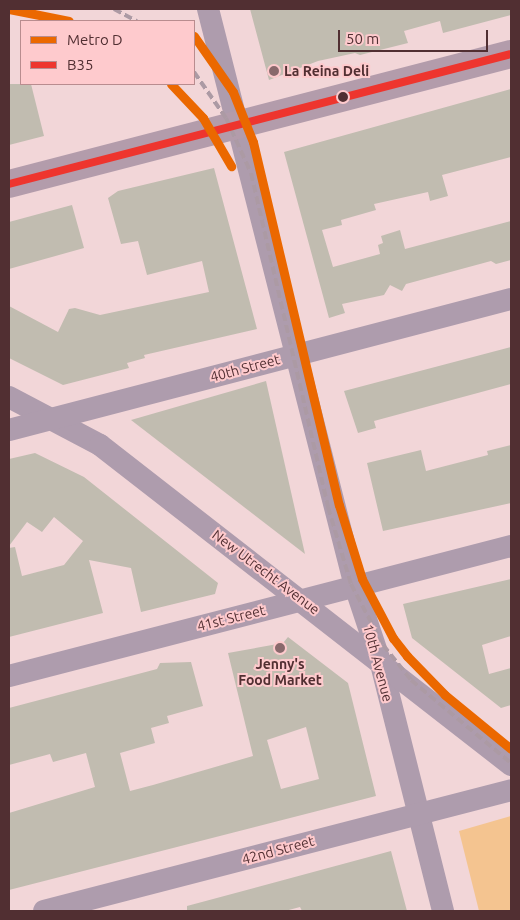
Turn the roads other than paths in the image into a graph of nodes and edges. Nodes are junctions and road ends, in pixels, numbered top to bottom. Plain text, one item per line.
1 (208, 9) edge
2 (511, 54) edge
3 (238, 124) junction
4 (9, 184) edge
5 (511, 299) edge
6 (297, 355) junction
7 (9, 397) edge
8 (52, 418) junction
9 (9, 430) edge
10 (511, 546) edge
11 (355, 586) junction
12 (302, 601) junction
13 (381, 664) junction
14 (9, 676) edge
15 (511, 765) edge
16 (511, 790) edge
17 (417, 814) junction
18 (44, 911) edge
19 (443, 911) edge

1 - 3 street, 10th Avenue
2 - 3 main road
3 - 4 main road
3 - 6 street, 10th Avenue
5 - 6 street, 40th Street
6 - 8 street, 40th Street
6 - 11 street, 10th Avenue
7 - 8 street, New Utrecht Avenue
8 - 9 street, 40th Street
8 - 12 street, New Utrecht Avenue
10 - 11 street, 41st Street
11 - 12 street, 41st Street
11 - 13 street, 10th Avenue
12 - 13 street, New Utrecht Avenue
12 - 14 street, 41st Street
13 - 15 street, New Utrecht Avenue
13 - 17 street, 10th Avenue
16 - 17 street, 42nd Street
17 - 18 street, 42nd Street
17 - 19 street, 10th Avenue

